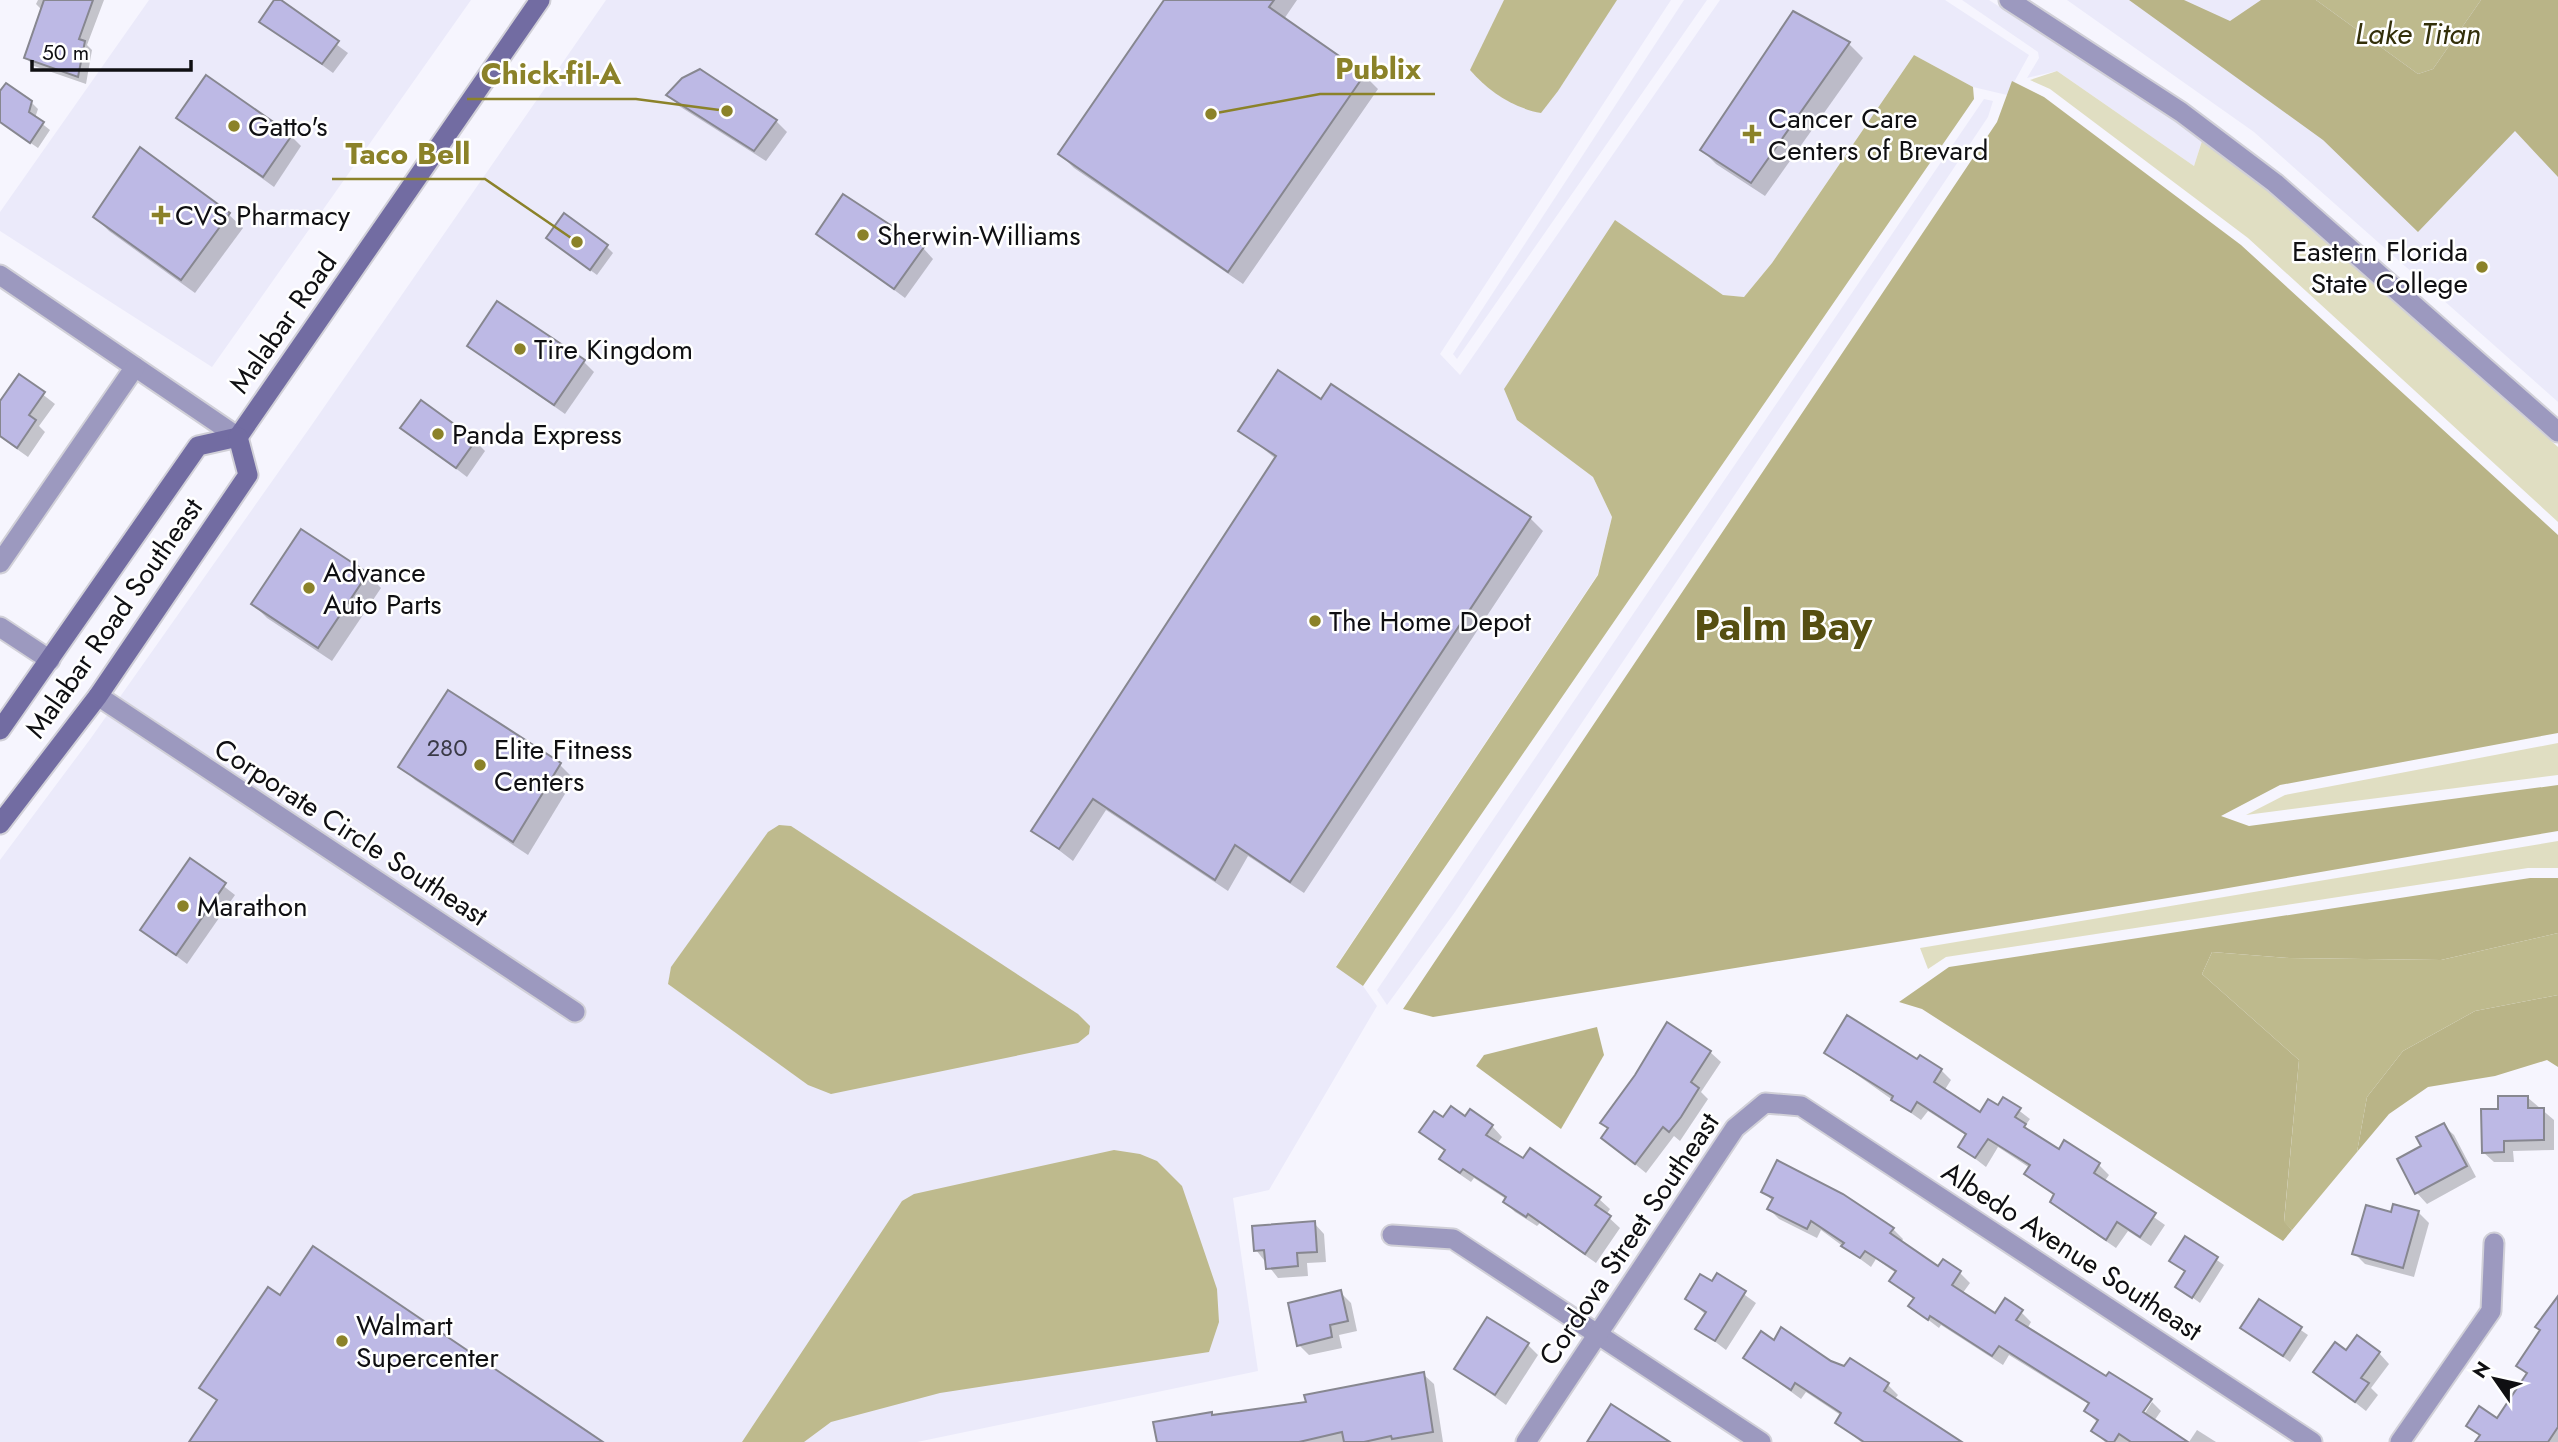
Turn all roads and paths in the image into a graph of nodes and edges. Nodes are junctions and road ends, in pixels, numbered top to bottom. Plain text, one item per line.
1 (540, 0) edge
2 (2009, 0) edge
3 (0, 275) edge
4 (135, 367) junction
5 (2558, 432) edge
6 (238, 437) junction
7 (0, 563) edge
8 (0, 627) edge
9 (50, 660) junction
10 (98, 696) junction
11 (0, 730) edge
12 (0, 824) edge
13 (575, 1012) dead end
14 (1801, 1106) joint
15 (1391, 1235) dead end
16 (2494, 1243) dead end
17 (1597, 1333) junction
18 (1527, 1442) edge
19 (1761, 1442) edge
20 (2312, 1442) edge
21 (2400, 1442) edge

1 - 6 main road, Malabar Road
2 - 5 street
3 - 4 street
4 - 6 street
4 - 7 street
6 - 9 main road
6 - 10 main road, Malabar Road Southeast
8 - 9 street
9 - 11 main road
10 - 12 main road, Malabar Road Southeast
10 - 13 street, Corporate Circle Southeast
14 - 17 street, Cordova Street Southeast
14 - 20 street, Albedo Avenue Southeast
15 - 17 street
16 - 21 street
17 - 18 street, Cordova Street Southeast
17 - 19 street

